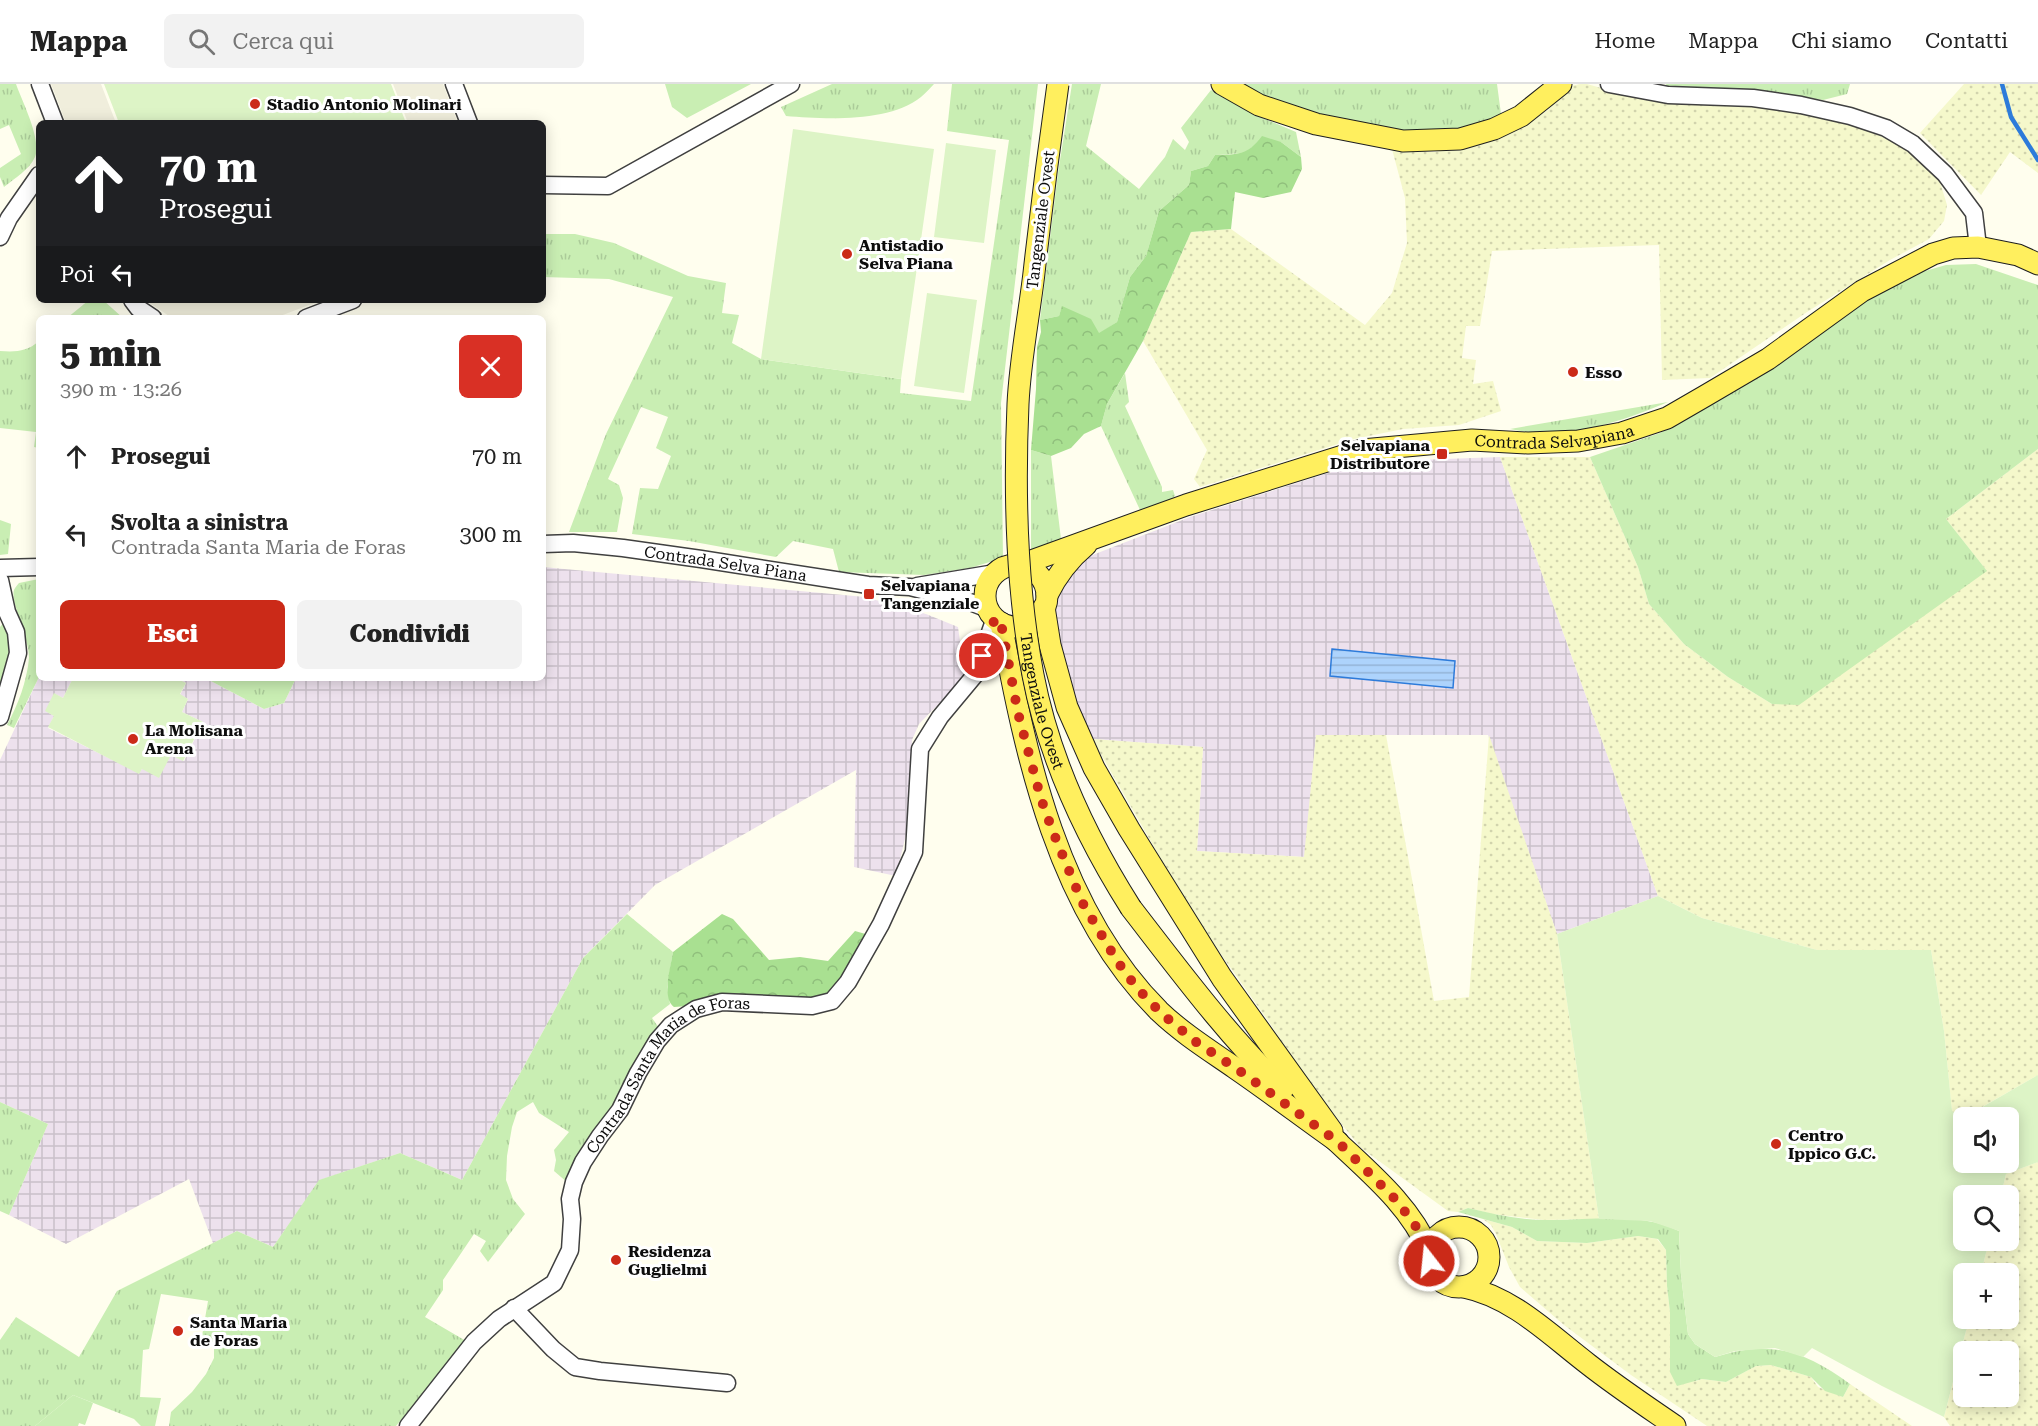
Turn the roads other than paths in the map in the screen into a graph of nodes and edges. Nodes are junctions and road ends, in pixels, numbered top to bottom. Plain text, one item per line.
1 (40, 84) edge
2 (454, 84) edge
3 (791, 84) edge
4 (1058, 84) edge
5 (1222, 84) edge
6 (1561, 84) edge
7 (1609, 84) edge
8 (54, 120) edge
9 (468, 120) edge
10 (36, 179) edge
11 (546, 185) edge
12 (0, 237) edge
13 (1978, 247) junction
14 (2038, 264) edge
15 (134, 303) edge
16 (345, 303) edge
17 (148, 315) edge
18 (314, 315) edge
19 (1093, 539) junction
20 (546, 544) edge
21 (1020, 565) junction
22 (36, 567) edge
23 (0, 568) edge
24 (995, 573) junction
25 (0, 580) edge
26 (910, 587) junction
27 (1045, 601) junction
28 (3, 616) edge
29 (995, 617) junction
30 (0, 717) edge
31 (1338, 1142) junction
32 (1397, 1201) junction
33 (1452, 1228) junction
34 (1429, 1251) junction
35 (1489, 1263) junction
36 (1464, 1287) junction
37 (514, 1308) junction
38 (1525, 1314) junction
39 (727, 1383) dead end
40 (408, 1426) edge
41 (1675, 1426) edge

1 - 8 street
2 - 9 street
3 - 11 street
4 - 31 main road, Tangenziale Ovest, bridge
5 - 6 main road
7 - 13 street
10 - 12 street
13 - 14 main road, Contrada Selvapiana
13 - 19 main road, Contrada Selvapiana
15 - 17 street
16 - 18 street
19 - 21 main road, Contrada Selvapiana
19 - 27 main road, Contrada Selvapiana
20 - 26 street, Contrada Selva Piana
21 - 24 main road
21 - 27 main road
22 - 23 street
24 - 26 street
24 - 29 main road
25 - 28 street
26 - 29 street
27 - 29 main road
27 - 31 main road
28 - 30 street
29 - 31 main road
29 - 37 street, Contrada Santa Maria de Foras
31 - 32 main road, Tangenziale Ovest
32 - 33 main road, Tangenziale Ovest
32 - 34 main road, Tangenziale Ovest
33 - 34 main road
33 - 35 main road
34 - 36 main road
35 - 36 main road
35 - 38 main road
36 - 38 main road
37 - 39 street
37 - 40 street, Contrada Santa Maria de Foras
38 - 41 main road

